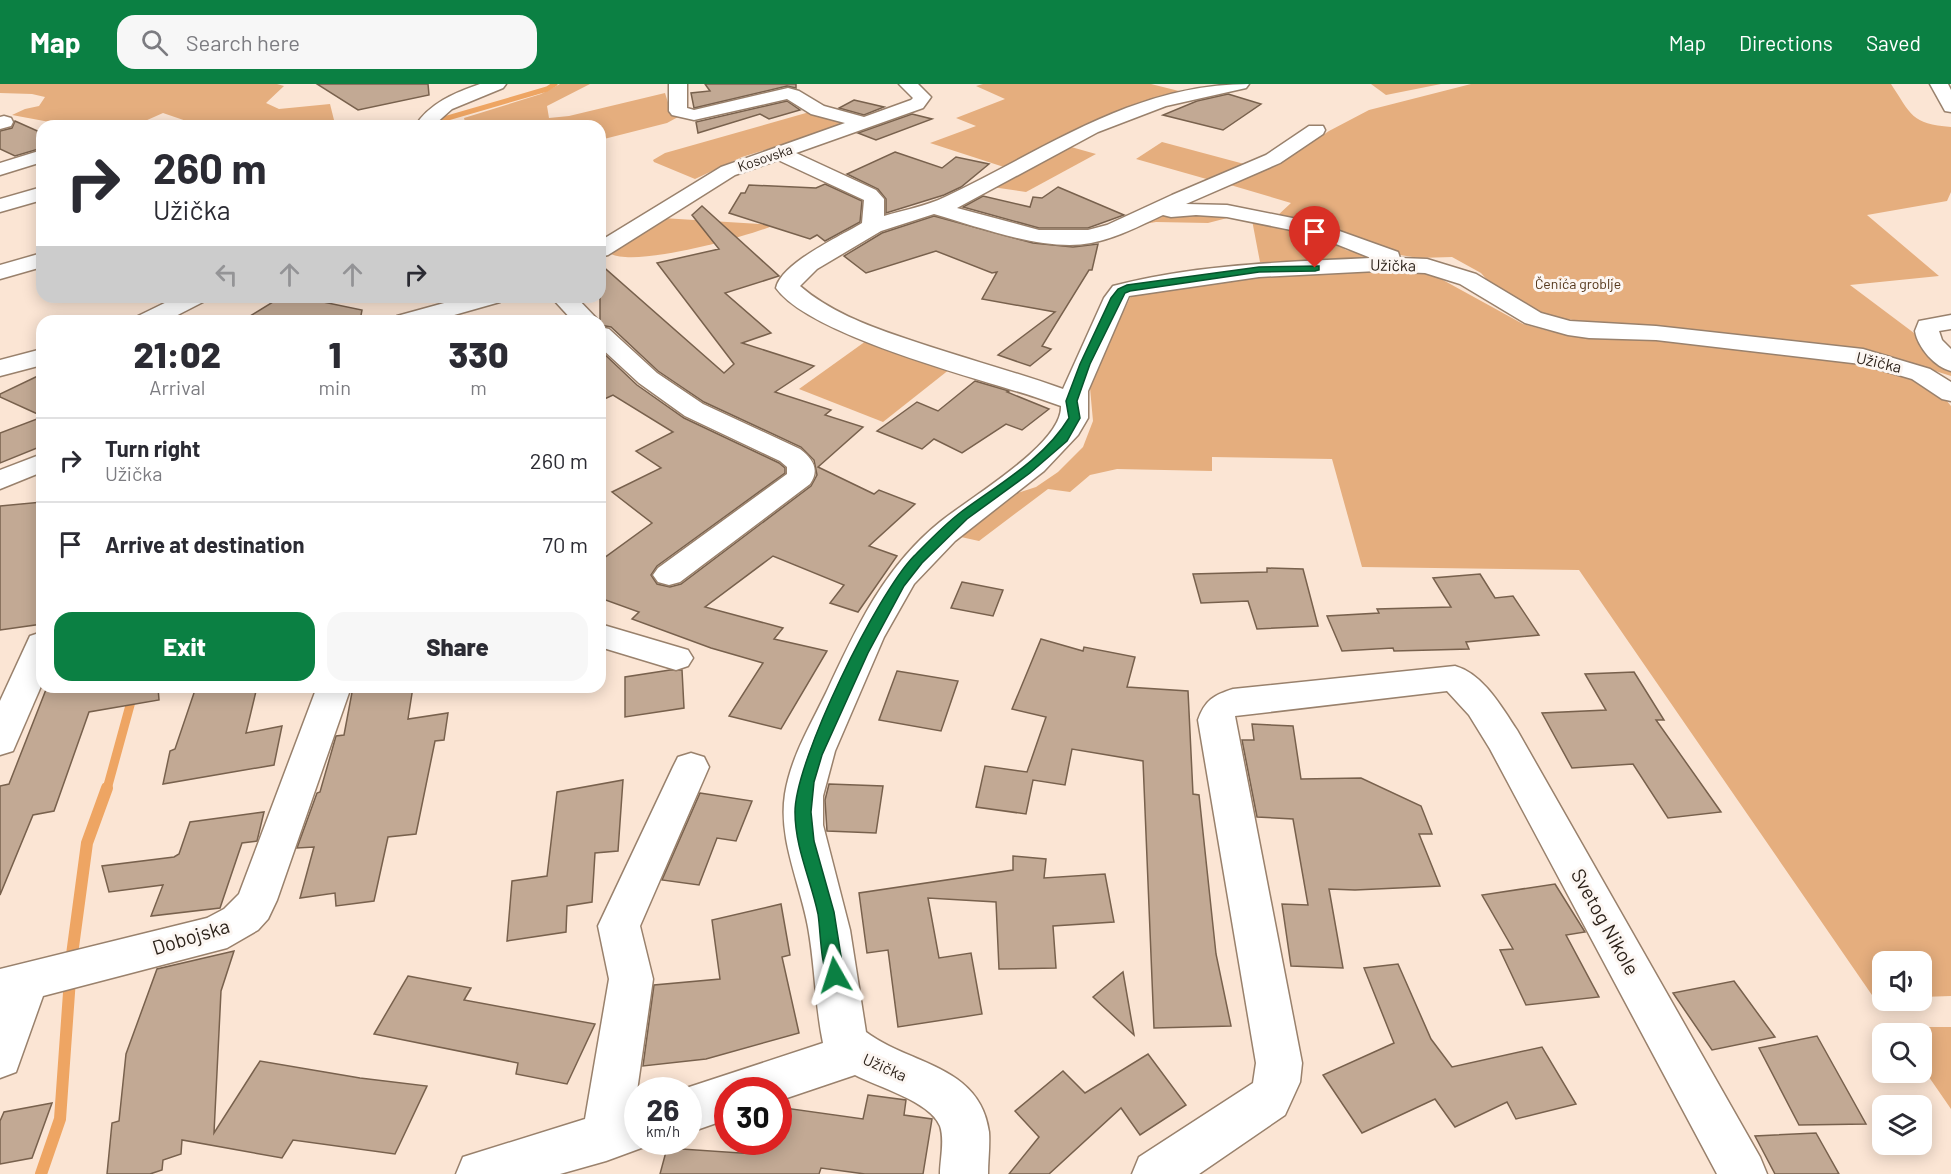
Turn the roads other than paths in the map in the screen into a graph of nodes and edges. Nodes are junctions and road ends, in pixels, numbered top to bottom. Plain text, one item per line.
1 (497, 84) edge
2 (678, 84) edge
3 (908, 84) edge
4 (1240, 84) edge
5 (1939, 84) edge
6 (1951, 107) edge
7 (429, 120) edge
8 (867, 123) junction
9 (1316, 130) dead end
10 (779, 153) junction
11 (36, 158) edge
12 (0, 169) edge
13 (36, 195) edge
14 (0, 206) edge
15 (934, 208) junction
16 (1148, 214) junction
17 (873, 226) junction
18 (606, 246) edge
19 (36, 262) edge
20 (1412, 264) junction
21 (0, 272) edge
22 (183, 303) edge
23 (470, 303) edge
24 (569, 303) edge
25 (444, 310) edge
26 (159, 315) edge
27 (427, 315) edge
28 (581, 315) edge
29 (1951, 322) edge
30 (606, 340) edge
31 (36, 359) edge
32 (0, 368) edge
33 (1950, 384) edge
34 (1071, 401) junction
35 (36, 465) edge
36 (0, 480) edge
37 (669, 575) dead end
38 (606, 637) edge
39 (36, 658) edge
40 (676, 658) dead end
41 (332, 693) edge
42 (0, 741) edge
43 (691, 767) dead end
44 (42, 977) edge
45 (856, 1054) junction
46 (0, 1057) edge
47 (786, 1077) edge
48 (622, 1132) edge
49 (480, 1174) edge
50 (964, 1174) edge
51 (1156, 1174) edge
52 (1743, 1174) edge

1 - 7 street
2 - 8 street
3 - 8 street, Kosovska
4 - 15 street
5 - 6 street
8 - 10 street, Kosovska
9 - 16 street
10 - 17 street
10 - 18 street, Kosovska
11 - 12 street
13 - 14 street
15 - 16 street
15 - 17 street
16 - 20 street
17 - 34 street
19 - 21 street
20 - 33 street, Užička
20 - 34 street, Užička
22 - 26 street
23 - 25 street
24 - 28 street
25 - 27 street
29 - 33 street
30 - 37 street
31 - 32 street
34 - 45 street, Užička
35 - 36 street
38 - 40 street
39 - 42 street
41 - 44 street, Dobojska
43 - 48 street
44 - 46 street
45 - 47 street
45 - 50 street, Užička
48 - 49 street
51 - 52 street, Svetog Nikole

